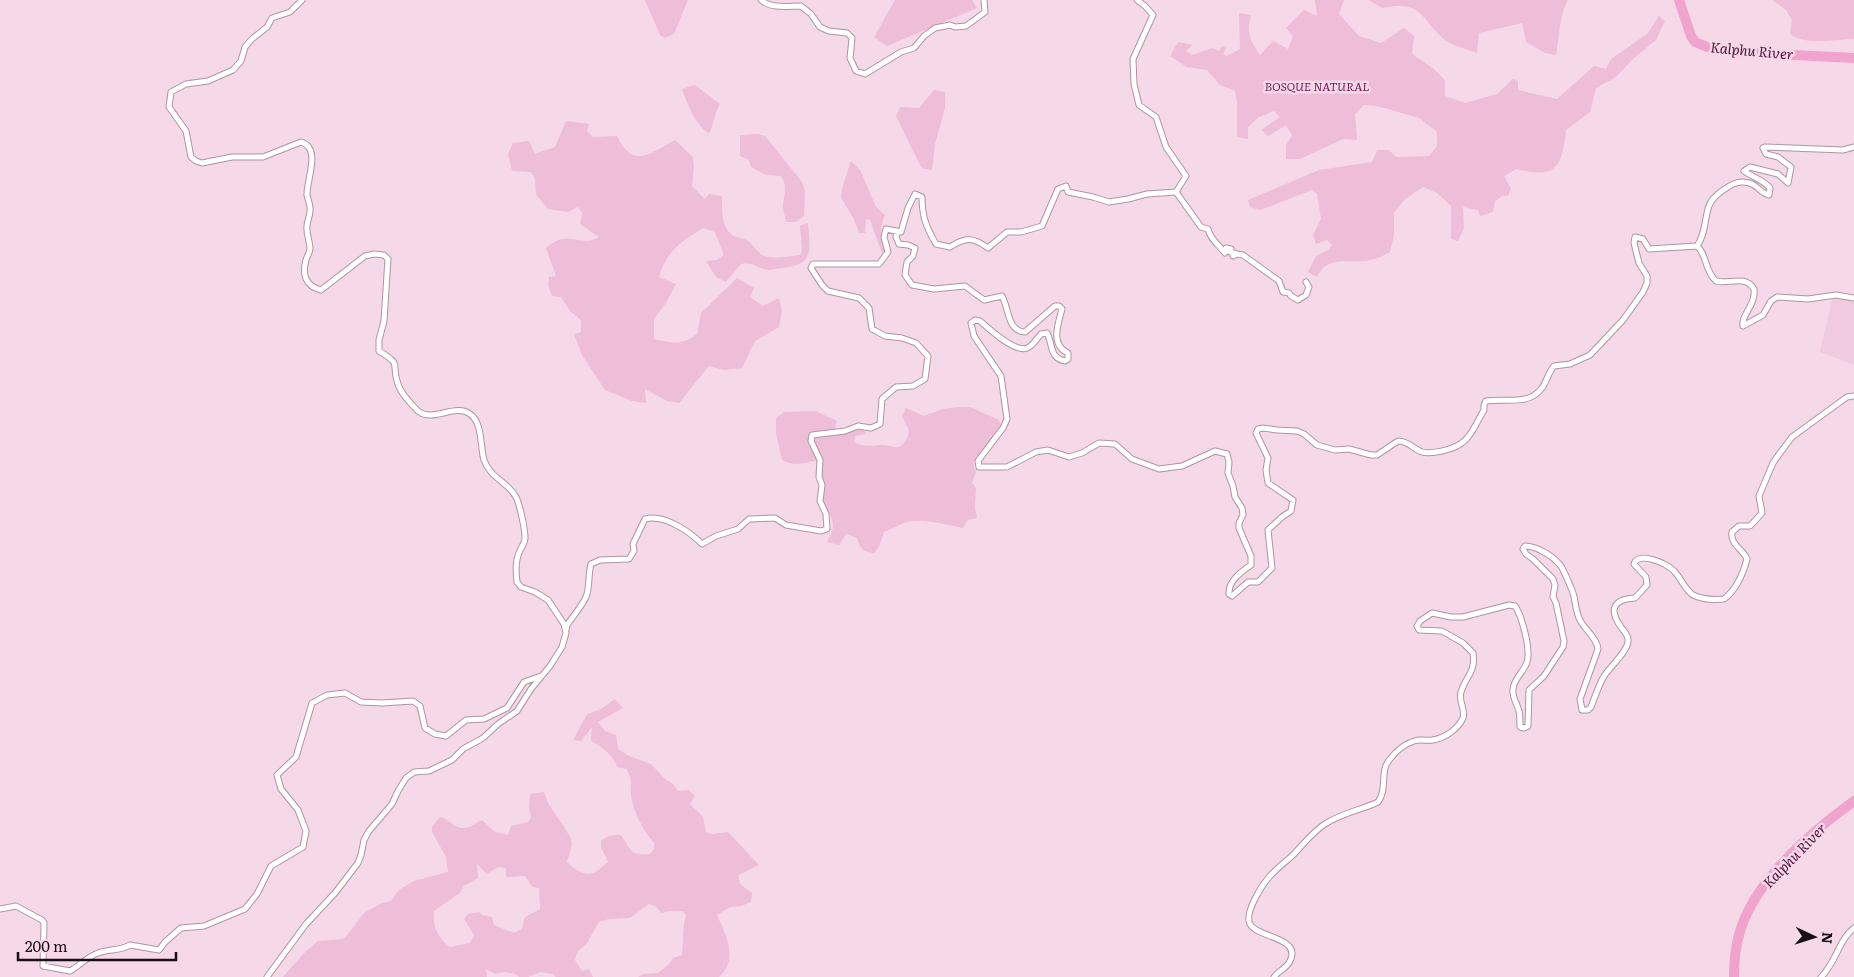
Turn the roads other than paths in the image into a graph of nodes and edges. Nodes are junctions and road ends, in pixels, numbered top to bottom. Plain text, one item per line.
1 (302, 0) edge
2 (761, 0) edge
3 (984, 0) edge
4 (1137, 0) edge
5 (1854, 147) edge
6 (1176, 192) junction
7 (897, 231) junction
8 (1697, 246) junction
9 (1306, 282) dead end
10 (1854, 298) edge
11 (1854, 396) edge
12 (566, 633) junction
13 (542, 676) junction
14 (0, 910) edge
15 (1854, 928) edge
16 (267, 977) edge
17 (1274, 977) edge
18 (1821, 977) edge

1 - 12 street
2 - 3 street
4 - 6 street
5 - 8 street
6 - 7 street
6 - 9 street
7 - 8 street
7 - 12 street
8 - 10 street
11 - 17 street
12 - 13 street
13 - 14 street
13 - 16 street
15 - 18 street

